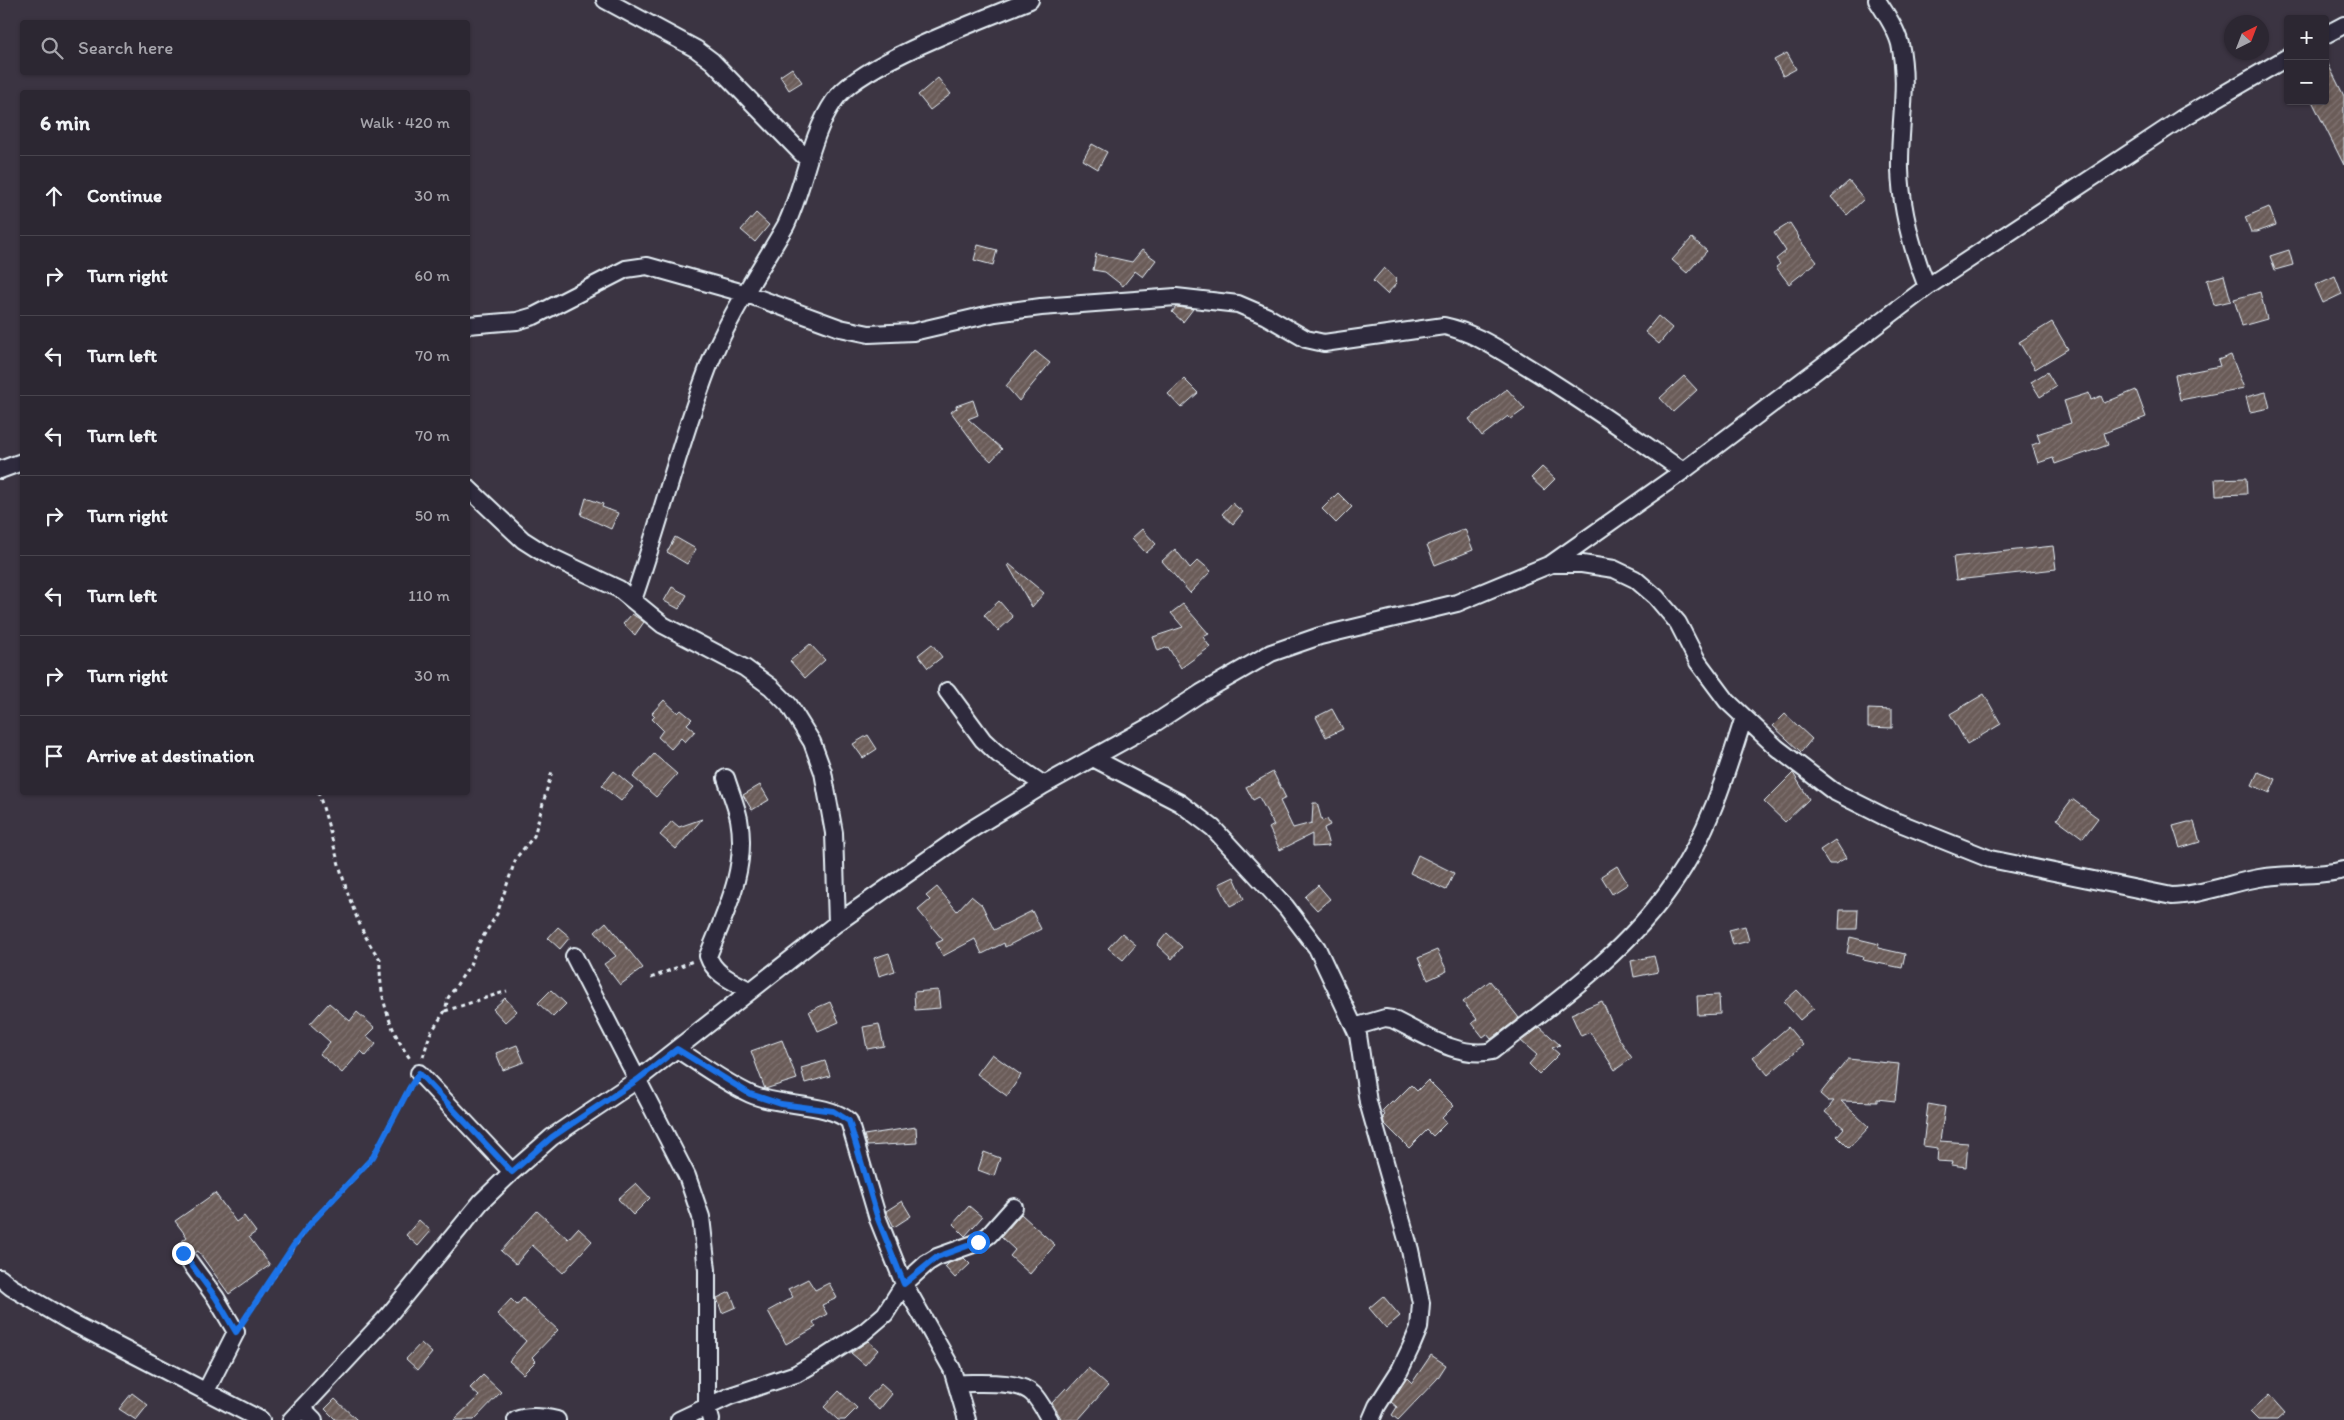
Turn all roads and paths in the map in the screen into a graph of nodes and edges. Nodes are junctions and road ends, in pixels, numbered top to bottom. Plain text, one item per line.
1 (605, 0) edge
2 (1030, 0) edge
3 (1877, 0) edge
4 (2344, 25) edge
5 (2329, 34) edge
6 (2284, 59) edge
7 (808, 160) junction
8 (1926, 287) junction
9 (747, 294) junction
10 (470, 325) edge
11 (20, 463) edge
12 (0, 470) edge
13 (1683, 471) junction
14 (470, 490) edge
15 (1551, 564) junction
16 (633, 600) junction
17 (947, 691) dead end
18 (1744, 717) junction
19 (1093, 758) junction
20 (552, 771) dead end
21 (726, 778) dead end
22 (1044, 785) junction
23 (319, 795) edge
24 (2344, 870) edge
25 (837, 923) junction
26 (574, 956) dead end
27 (708, 956) junction
28 (651, 978) dead end
29 (749, 990) junction
30 (507, 991) dead end
31 (445, 1011) junction
32 (1354, 1028) junction
33 (677, 1049) junction
34 (419, 1073) junction
35 (637, 1080) junction
36 (512, 1172) junction
37 (1014, 1207) dead end
38 (183, 1253) dead end
39 (0, 1278) edge
40 (904, 1284) junction
41 (236, 1332) junction
42 (956, 1383) junction
43 (206, 1391) junction
44 (709, 1413) edge
45 (297, 1414) edge
46 (1367, 1419) edge
47 (261, 1420) edge
48 (314, 1420) edge
49 (516, 1420) edge
50 (557, 1420) edge
51 (679, 1420) edge
52 (967, 1420) edge
53 (1050, 1420) edge

1 - 7 street
2 - 7 street
3 - 8 street
4 - 5 street
6 - 8 street
7 - 9 street
8 - 13 street
9 - 10 street
9 - 13 street
9 - 16 street
11 - 12 street
13 - 15 street
14 - 16 street
15 - 18 street
15 - 19 street
16 - 25 street
17 - 22 street
18 - 24 street
18 - 32 street
19 - 22 street
19 - 32 street
20 - 31 path
21 - 27 street
22 - 25 street
23 - 34 path
25 - 29 street
26 - 35 street
27 - 28 path
27 - 29 street
29 - 33 street
30 - 31 path
31 - 34 path
32 - 46 street
33 - 35 street
33 - 40 street
34 - 36 street
34 - 41 path
35 - 36 street
35 - 44 street
36 - 45 street
37 - 40 street
38 - 41 street
39 - 43 street
40 - 42 street
40 - 44 street
41 - 43 street
42 - 52 street
42 - 53 street
43 - 47 street
44 - 51 street
45 - 48 street
49 - 50 street

